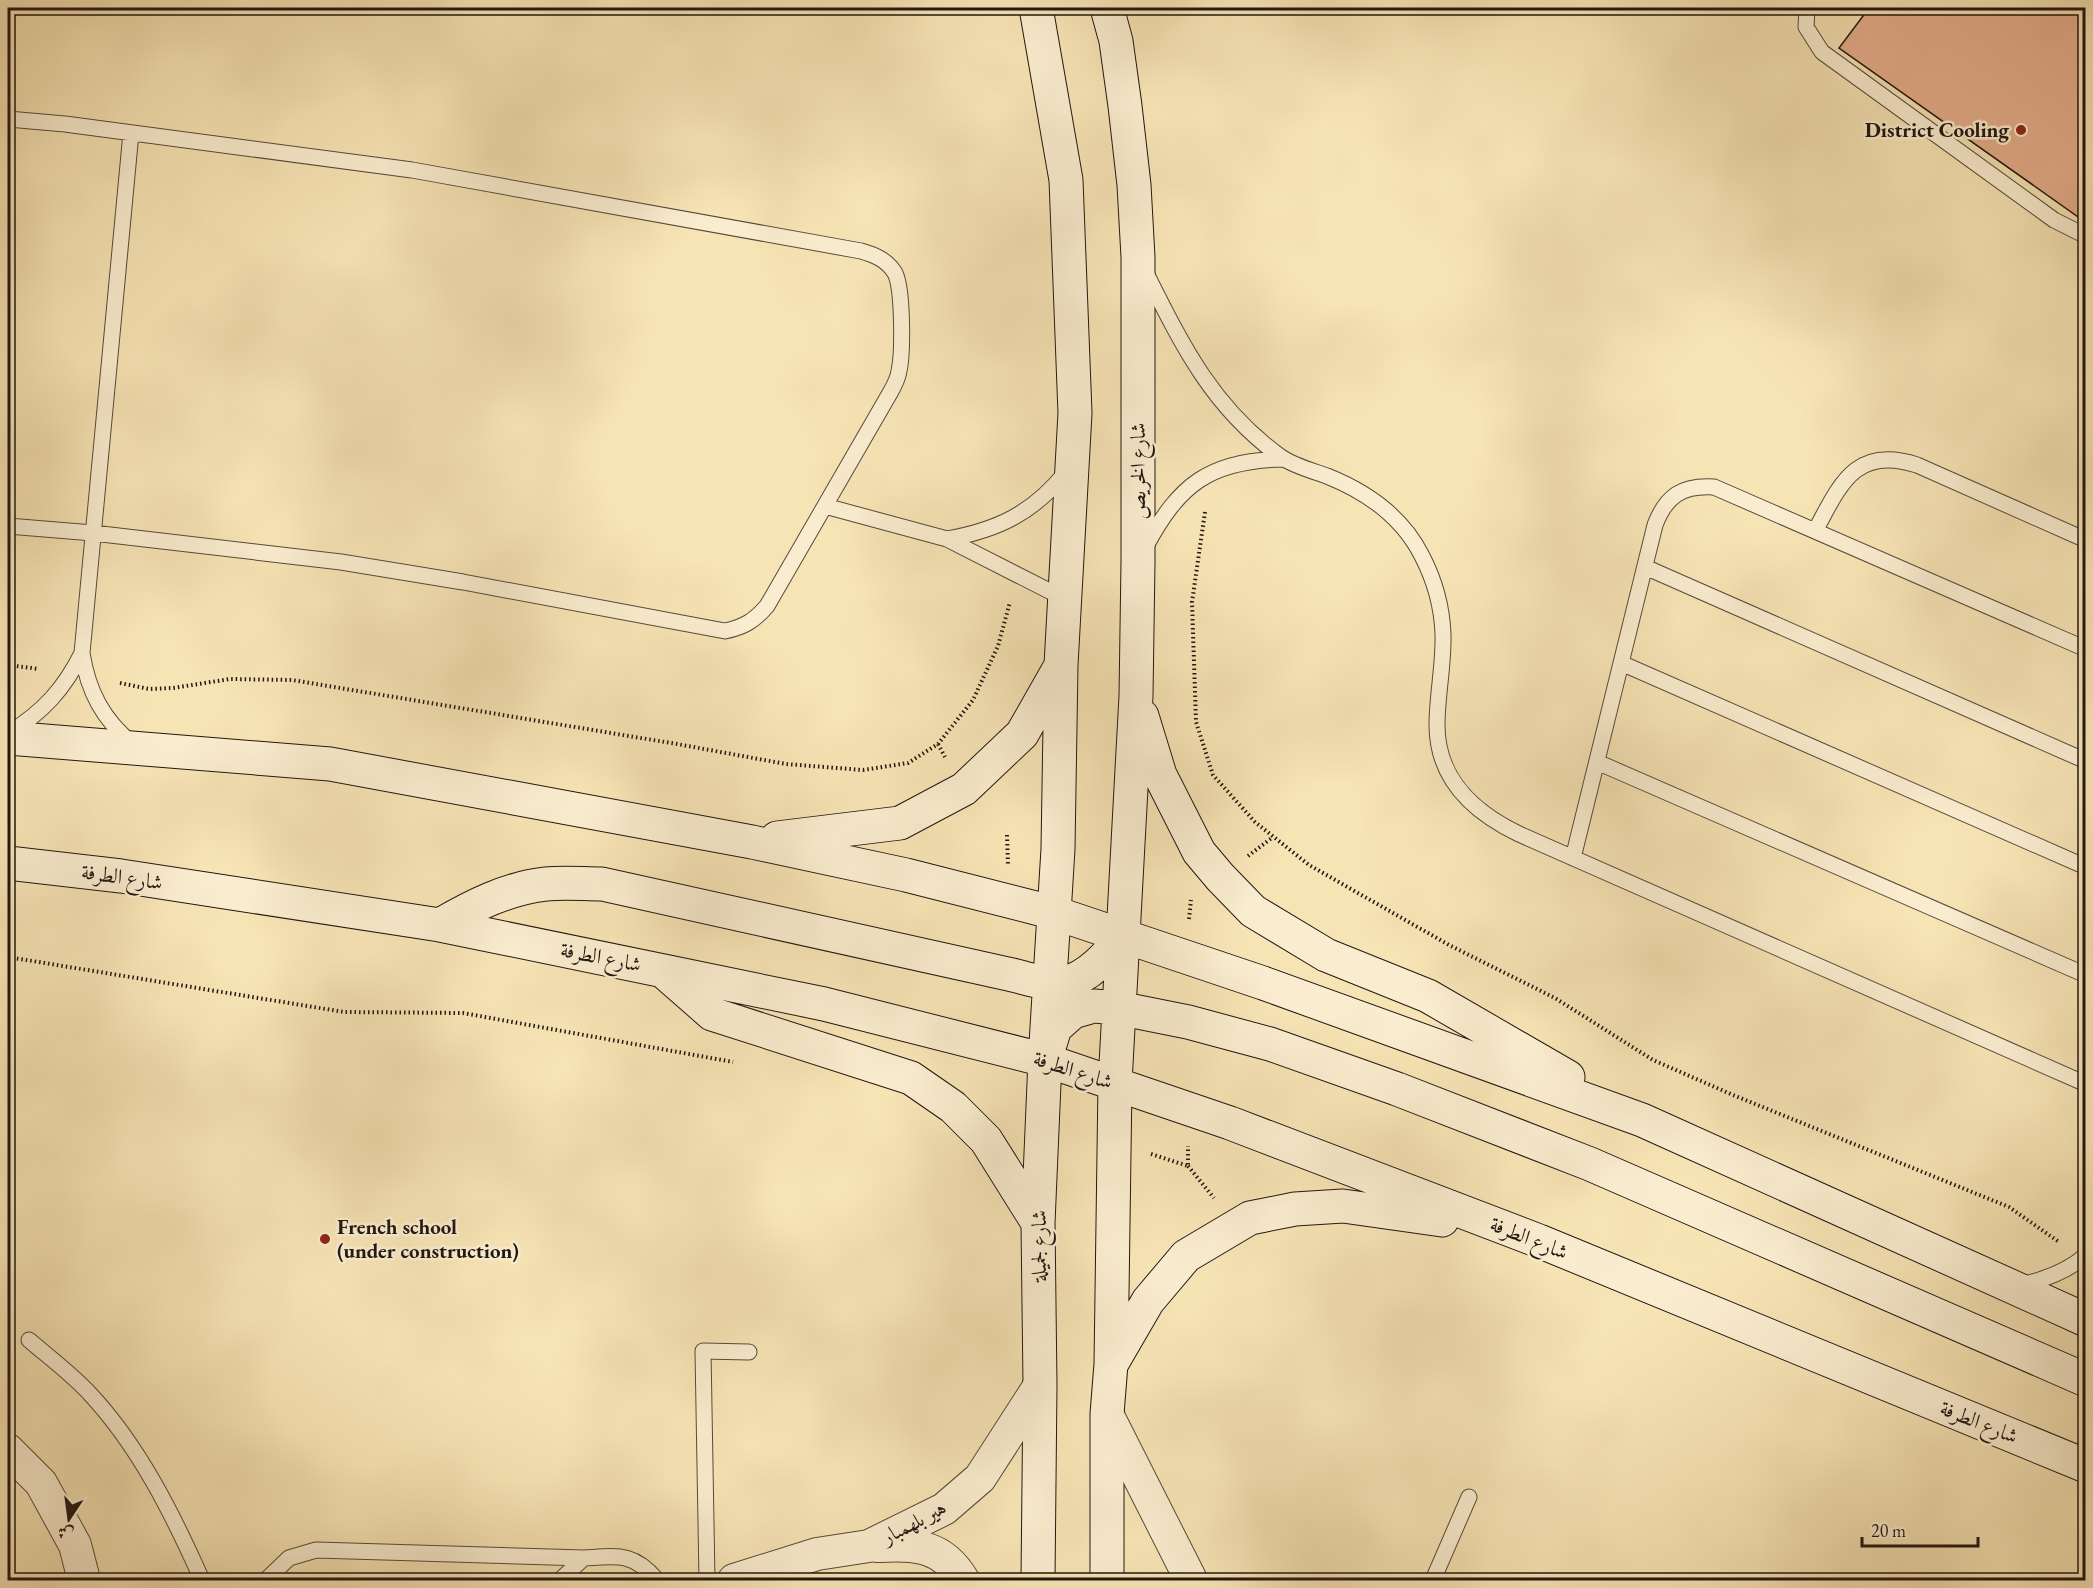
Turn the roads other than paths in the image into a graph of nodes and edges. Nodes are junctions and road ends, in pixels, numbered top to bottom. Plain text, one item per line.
1 (1036, 8) edge
2 (1107, 8) edge
3 (1807, 8) edge
4 (8, 119) edge
5 (131, 133) junction
6 (2085, 234) edge
7 (1138, 257) junction
8 (1284, 459) junction
9 (1072, 465) junction
10 (825, 506) junction
11 (8, 526) edge
12 (1815, 531) junction
13 (93, 533) junction
14 (946, 539) junction
15 (2085, 540) edge
16 (1138, 562) junction
17 (1644, 567) junction
18 (1065, 599) junction
19 (2085, 649) edge
20 (1621, 663) junction
21 (1061, 665) junction
22 (79, 675) junction
23 (1136, 696) junction
24 (8, 736) edge
25 (139, 748) junction
26 (2085, 761) edge
27 (1597, 762) junction
28 (752, 842) junction
29 (1573, 858) junction
30 (8, 863) edge
31 (2085, 867) edge
32 (1055, 913) junction
33 (440, 925) junction
34 (1123, 936) junction
35 (661, 969) junction
36 (2085, 975) edge
37 (1050, 983) junction
38 (1118, 1008) junction
39 (1045, 1060) junction
40 (1115, 1083) junction
41 (2085, 1084) edge
42 (1642, 1120) junction
43 (1038, 1223) junction
44 (1539, 1241) junction
45 (2084, 1257) edge
46 (2013, 1287) junction
47 (2085, 1320) edge
48 (29, 1340) dead end
49 (749, 1352) dead end
50 (1111, 1364) junction
51 (2085, 1380) edge
52 (1040, 1384) junction
53 (1107, 1414) junction
54 (8, 1450) edge
55 (2085, 1466) edge
56 (1468, 1497) dead end
57 (869, 1546) junction
58 (584, 1558) junction
59 (84, 1581) edge
60 (202, 1581) edge
61 (266, 1581) edge
62 (560, 1581) edge
63 (657, 1581) edge
64 (707, 1581) edge
65 (734, 1581) edge
66 (963, 1581) edge
67 (1038, 1581) edge
68 (1107, 1581) edge
69 (1191, 1581) edge
70 (1433, 1581) edge

1 - 9 main road
2 - 7 main road, شارع الخريص
3 - 6 lane
4 - 5 lane
5 - 10 lane
5 - 13 lane
7 - 8 lane
7 - 16 main road, شارع الخريص
8 - 16 lane
8 - 29 lane
9 - 14 lane
9 - 18 main road
10 - 13 lane
10 - 14 lane
11 - 13 lane
12 - 15 lane
12 - 17 lane
12 - 19 lane
13 - 22 lane
14 - 18 lane
16 - 23 main road, شارع الخريص
17 - 20 lane
17 - 26 lane
18 - 21 main road
20 - 27 lane
20 - 31 lane
21 - 28 main road
21 - 32 main road
22 - 24 lane
22 - 25 lane
23 - 34 main road, شارع الخريص
23 - 42 main road
24 - 25 main road
25 - 28 main road
27 - 29 lane
27 - 36 lane
28 - 32 main road
29 - 41 lane
30 - 33 main road, شارع الطرفة
32 - 34 main road
32 - 37 main road, شارع لجميلة
33 - 35 main road, شارع الطرفة
33 - 37 main road
34 - 37 main road
34 - 38 main road
34 - 42 main road
35 - 39 main road, شارع الطرفة
35 - 43 main road
37 - 39 main road, شارع لجميلة
38 - 39 main road
38 - 40 main road
38 - 51 main road
39 - 40 main road, شارع الطرفة
39 - 43 main road, شارع لجميلة
40 - 44 main road, شارع الطرفة
40 - 50 main road
42 - 46 main road
43 - 52 main road, شارع لجميلة
44 - 50 main road
44 - 55 main road, شارع الطرفة
45 - 46 lane
46 - 47 main road
48 - 60 lane
49 - 64 lane
50 - 53 main road
52 - 57 street, هير بلهمبار
52 - 67 main road, شارع لجميلة
53 - 68 main road
53 - 69 street
54 - 59 street
56 - 70 lane
57 - 65 street, هير بلهمبار
57 - 66 street
58 - 61 lane
58 - 62 lane
58 - 63 lane

